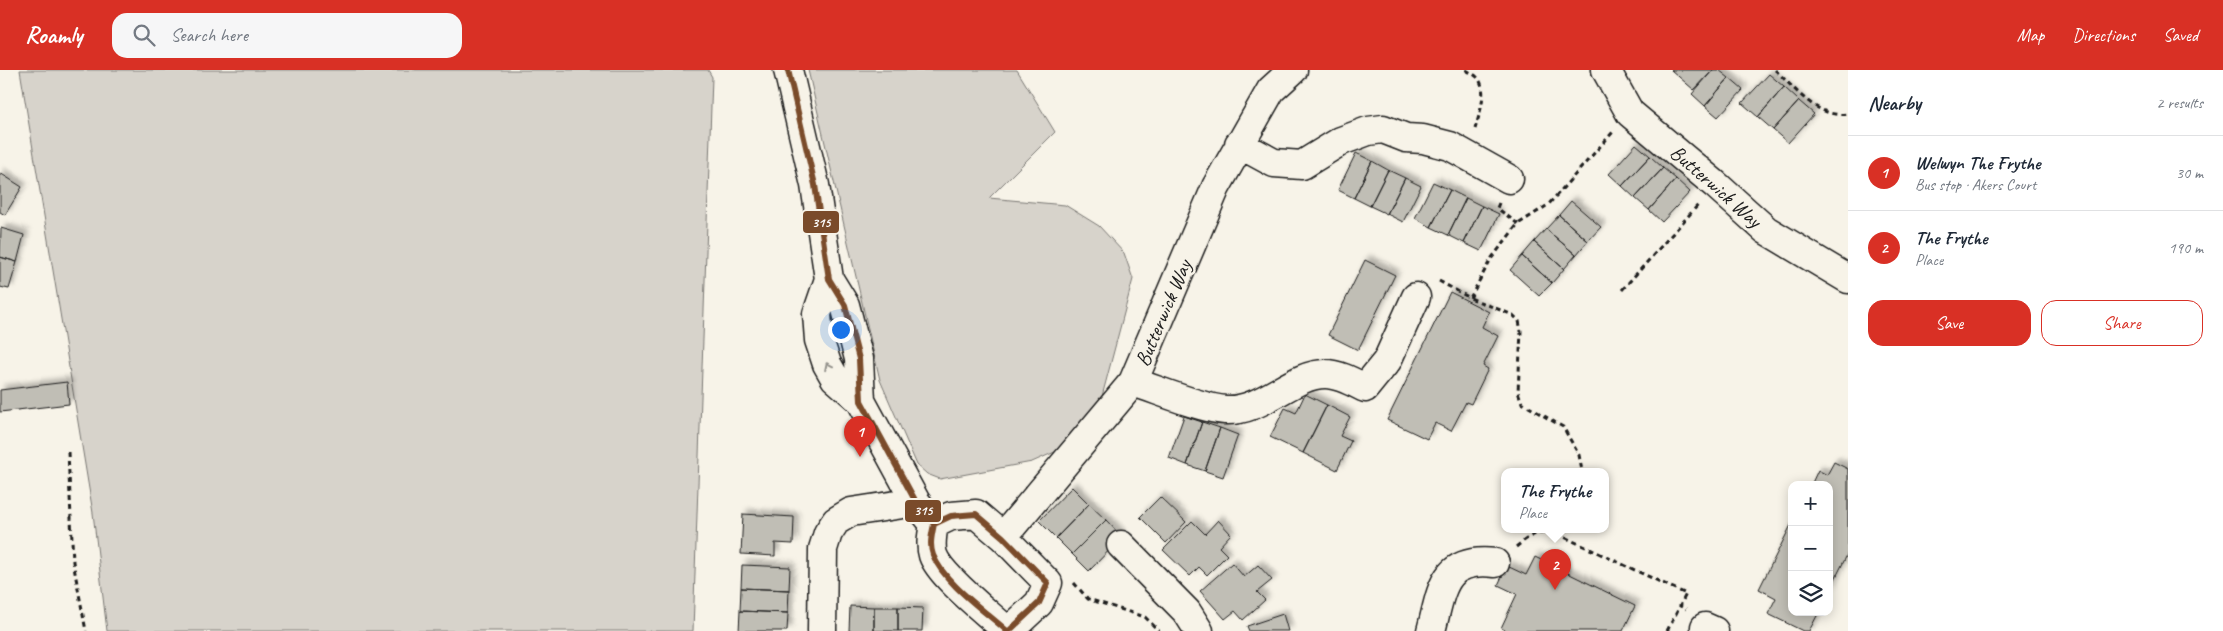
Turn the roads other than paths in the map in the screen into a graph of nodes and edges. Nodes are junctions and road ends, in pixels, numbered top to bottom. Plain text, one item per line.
1 (788, 70) edge
2 (1293, 70) edge
3 (1606, 70) edge
4 (1239, 144) junction
5 (1509, 179) dead end
6 (1848, 279) edge
7 (1416, 297) road end
8 (1133, 382) junction
9 (916, 502) junction
10 (934, 524) junction
11 (1003, 537) junction
12 (1121, 545) dead end
13 (1495, 563) road end
14 (1018, 628) edge
15 (822, 631) edge
16 (1199, 631) edge
17 (1431, 631) edge

1 - 9 street
2 - 4 street, Butterwick Way
3 - 6 street, Butterwick Way
4 - 5 street
4 - 8 street, Butterwick Way
7 - 8 street
8 - 11 street, Butterwick Way
9 - 10 street
9 - 15 street
10 - 11 street
10 - 14 street
11 - 14 street
12 - 16 street
13 - 17 street

